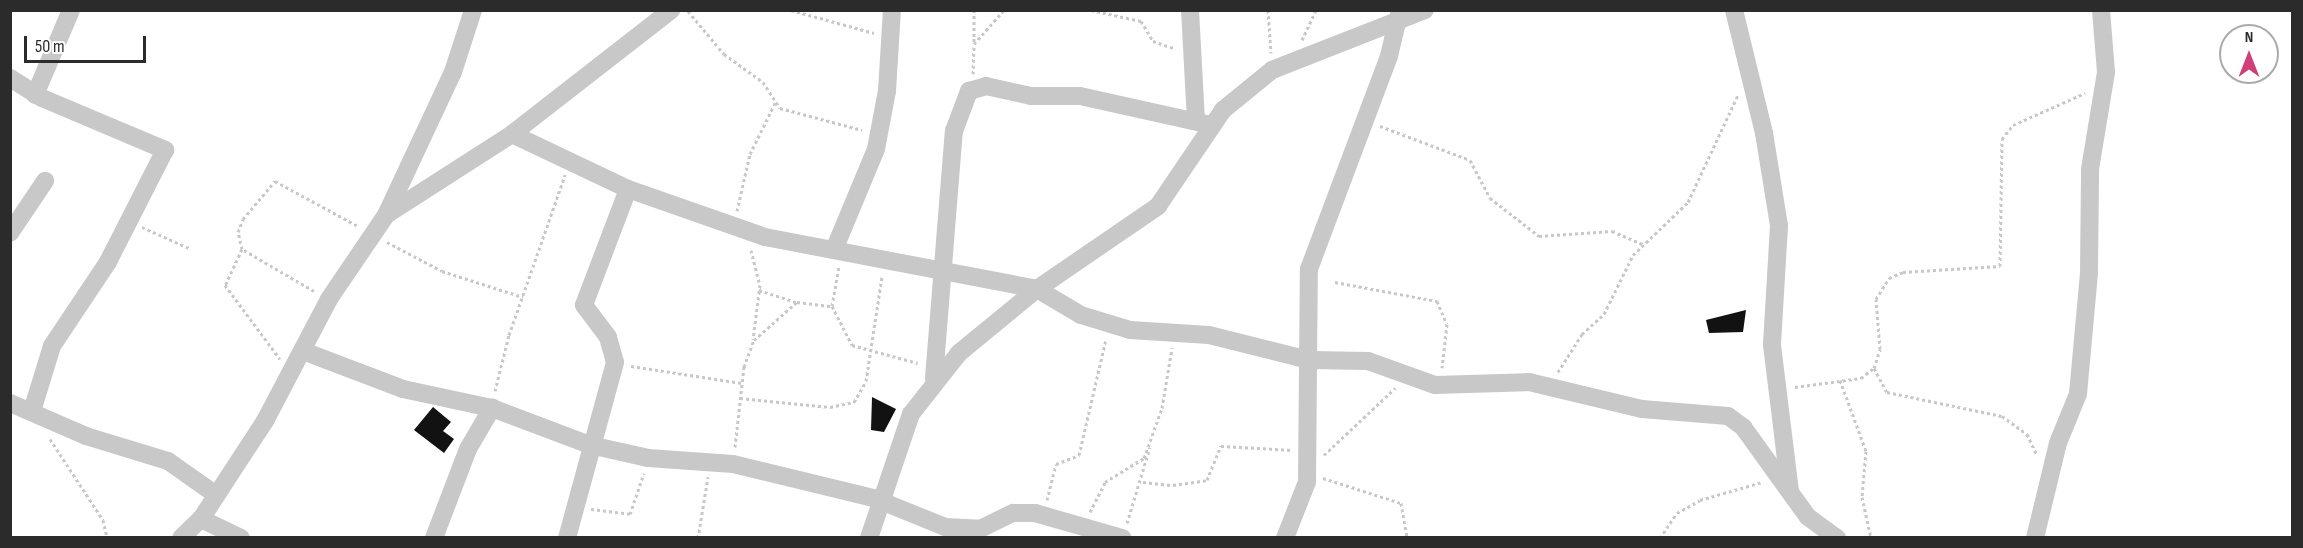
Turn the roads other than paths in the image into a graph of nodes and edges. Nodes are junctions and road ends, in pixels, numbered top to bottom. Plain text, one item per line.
1 (71, 10) edge
2 (473, 10) edge
3 (671, 10) edge
4 (892, 10) edge
5 (1190, 10) edge
6 (1425, 10) edge
7 (1734, 10) edge
8 (2102, 10) edge
9 (1399, 16) edge
10 (10, 78) edge
11 (35, 95) junction
12 (1204, 123) junction
13 (512, 134) junction
14 (45, 181) dead end
15 (628, 189) junction
16 (386, 214) junction
17 (10, 232) edge
18 (838, 251) junction
19 (939, 273) junction
20 (1037, 289) junction
21 (303, 351) junction
22 (1309, 360) junction
23 (934, 373) junction
24 (10, 403) edge
25 (492, 408) junction
26 (32, 411) junction
27 (590, 445) junction
28 (214, 494) junction
29 (1791, 498) junction
30 (881, 501) junction
31 (201, 519) junction
32 (181, 537) edge
33 (241, 537) edge
34 (434, 537) edge
35 (567, 537) edge
36 (869, 537) edge
37 (1122, 537) edge
38 (1285, 537) edge
39 (1837, 537) edge
40 (2036, 537) edge

1 - 11 street
2 - 16 street
3 - 13 street
4 - 18 street
5 - 12 street
6 - 9 street
7 - 29 street
8 - 40 street
9 - 12 street
9 - 22 street
10 - 11 street
11 - 26 street
12 - 19 street
12 - 20 street
13 - 15 street
13 - 16 street
14 - 17 street
15 - 18 street
15 - 27 street
16 - 21 street
18 - 19 street
19 - 20 street
19 - 23 street
20 - 22 street
20 - 23 street
21 - 25 street
21 - 28 street
22 - 29 street
22 - 38 street
23 - 30 street
24 - 26 street
25 - 27 street
25 - 34 street
26 - 28 street
27 - 30 street
27 - 35 street
28 - 31 street
29 - 39 street
30 - 36 street
30 - 37 street
31 - 32 street
31 - 33 street

